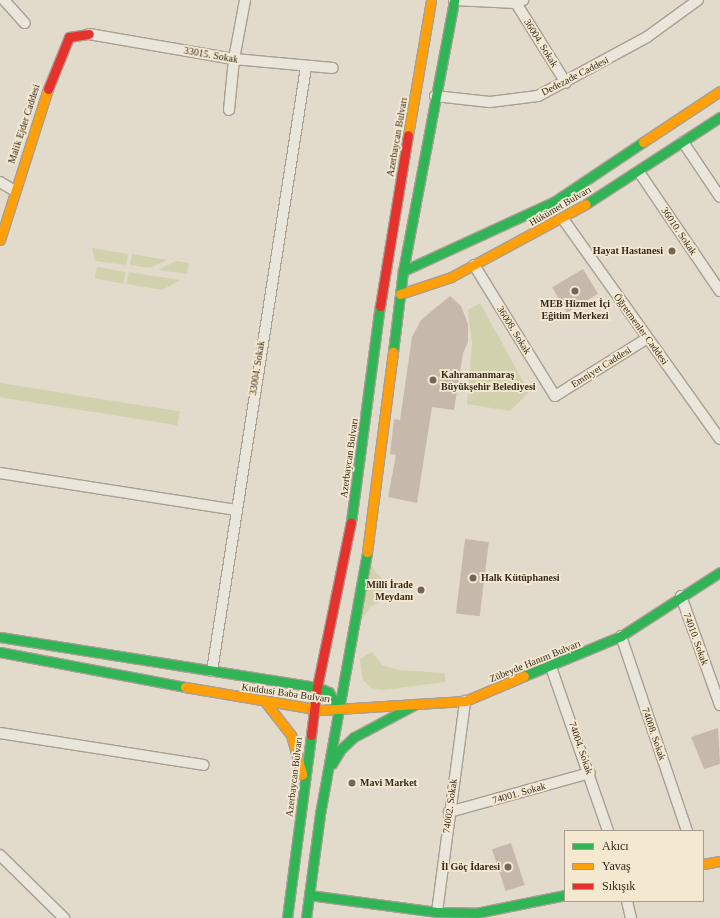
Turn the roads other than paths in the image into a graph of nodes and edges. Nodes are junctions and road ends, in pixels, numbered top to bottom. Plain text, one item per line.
1 (4, 0) edge
2 (245, 0) edge
3 (431, 0) edge
4 (454, 0) edge
5 (698, 0) edge
6 (520, 2) edge
7 (25, 23) dead end
8 (89, 34) joint
9 (234, 59) junction
10 (306, 67) junction
11 (333, 68) dead end
12 (566, 82) junction
13 (720, 91) edge
14 (435, 96) junction
15 (229, 110) dead end
16 (720, 117) edge
17 (683, 142) junction
18 (639, 172) junction
19 (0, 182) edge
20 (15, 191) junction
21 (720, 197) edge
22 (563, 219) junction
23 (0, 240) edge
24 (474, 265) junction
25 (403, 271) junction
26 (720, 291) edge
27 (400, 294) junction
28 (646, 339) junction
29 (555, 396) joint
30 (720, 439) edge
31 (0, 473) edge
32 (236, 510) junction
33 (720, 572) edge
34 (681, 596) junction
35 (621, 636) junction
36 (0, 637) edge
37 (0, 652) edge
38 (551, 667) junction
39 (212, 670) junction
40 (317, 687) junction
41 (465, 701) junction
42 (266, 703) junction
43 (416, 704) junction
44 (720, 705) edge
45 (314, 709) junction
46 (338, 710) junction
47 (0, 733) edge
48 (204, 765) dead end
49 (327, 772) junction
50 (590, 773) junction
51 (304, 780) junction
52 (449, 812) junction
53 (608, 830) edge
54 (687, 830) edge
55 (0, 855) edge
56 (720, 861) edge
57 (704, 864) edge
58 (310, 895) junction
59 (564, 895) edge
60 (627, 902) edge
61 (437, 912) junction
62 (64, 918) edge
63 (287, 918) edge
64 (306, 918) edge
65 (631, 918) edge

1 - 7 street
2 - 9 street
3 - 40 main road, Azerbaycan Bulvarı
4 - 6 street
4 - 14 main road
5 - 12 street, Dedezade Caddesi
6 - 12 street, 36004. Sokak
8 - 9 street, 33015. Sokak
8 - 20 main road, Malik Ejder Caddesi
9 - 10 street, 33015. Sokak
9 - 15 street
10 - 11 street, 33015. Sokak
10 - 32 street, 33004. Sokak
12 - 14 street, Dedezade Caddesi
13 - 25 main road, Hükümet Bulvarı
14 - 25 main road
16 - 17 main road, Hükümet Bulvarı
17 - 18 main road, Hükümet Bulvarı
17 - 21 street
18 - 22 main road, Hükümet Bulvarı
18 - 26 street, 36010. Sokak
19 - 20 street
20 - 23 main road, Malik Ejder Caddesi
22 - 24 main road, Hükümet Bulvarı
22 - 28 street, Öğretmenler Caddesi
24 - 27 main road, Hükümet Bulvarı
24 - 29 street, 36008. Sokak
25 - 27 main road
27 - 46 main road
28 - 29 street, Emniyet Caddesi
28 - 30 street, Öğretmenler Caddesi
31 - 32 street
32 - 39 street, 33004. Sokak
33 - 34 main road, Zübeyde Hanım Bulvarı
34 - 35 main road, Zübeyde Hanım Bulvarı
34 - 44 street, 74010. Sokak
35 - 38 main road, Zübeyde Hanım Bulvarı
35 - 54 street, 74008. Sokak
36 - 39 main road, Kuddusi Baba Bulvarı
37 - 42 main road, Kuddusi Baba Bulvarı
38 - 41 main road, Zübeyde Hanım Bulvarı
38 - 50 street, 74004. Sokak
39 - 40 main road, Kuddusi Baba Bulvarı
40 - 45 main road, Azerbaycan Bulvarı
40 - 46 main road, Kuddusi Baba Bulvarı
41 - 43 main road, Zübeyde Hanım Bulvarı
41 - 52 street, 74002. Sokak
42 - 45 main road, Kuddusi Baba Bulvarı
42 - 51 main road
43 - 46 main road, Zübeyde Hanım Bulvarı
43 - 49 main road
45 - 46 main road, Kuddusi Baba Bulvarı
45 - 51 main road, Azerbaycan Bulvarı
46 - 49 main road
47 - 48 street
49 - 58 main road
50 - 52 street, 74001. Sokak
50 - 53 street, 74004. Sokak
51 - 63 main road, Azerbaycan Bulvarı
52 - 61 street, 74002. Sokak
55 - 62 street
56 - 57 main road
58 - 61 main road
58 - 64 main road
59 - 61 main road
60 - 65 street

